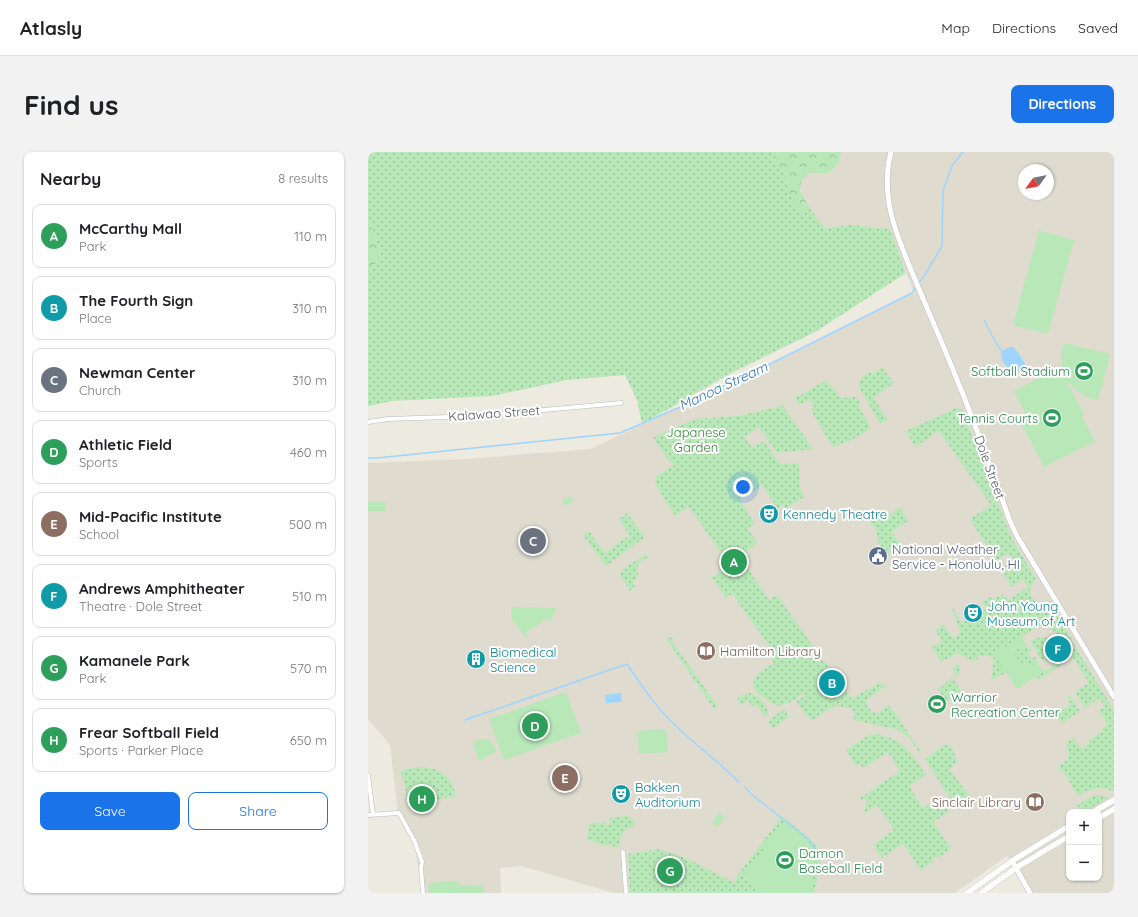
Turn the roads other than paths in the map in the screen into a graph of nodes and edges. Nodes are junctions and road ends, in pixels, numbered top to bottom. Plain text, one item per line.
1 (891, 152) edge
2 (620, 403) dead end
3 (368, 422) edge
4 (1114, 697) edge
5 (368, 775) edge
6 (1114, 800) edge
7 (1098, 809) edge
8 (1114, 809) edge
9 (370, 815) edge
10 (1102, 816) edge
11 (1066, 828) edge
12 (1066, 838) edge
13 (623, 852) dead end
14 (1012, 861) junction
15 (1016, 868) junction
16 (423, 893) edge
17 (626, 893) edge
18 (967, 893) edge
19 (981, 893) edge
20 (1030, 893) edge

1 - 4 street, Dole Street
2 - 3 street, Kalawao Street
5 - 9 street
6 - 7 main road
8 - 10 main road
9 - 16 street
11 - 14 main road
12 - 15 main road
13 - 17 street
14 - 15 street
14 - 18 main road
15 - 19 main road
15 - 20 street

